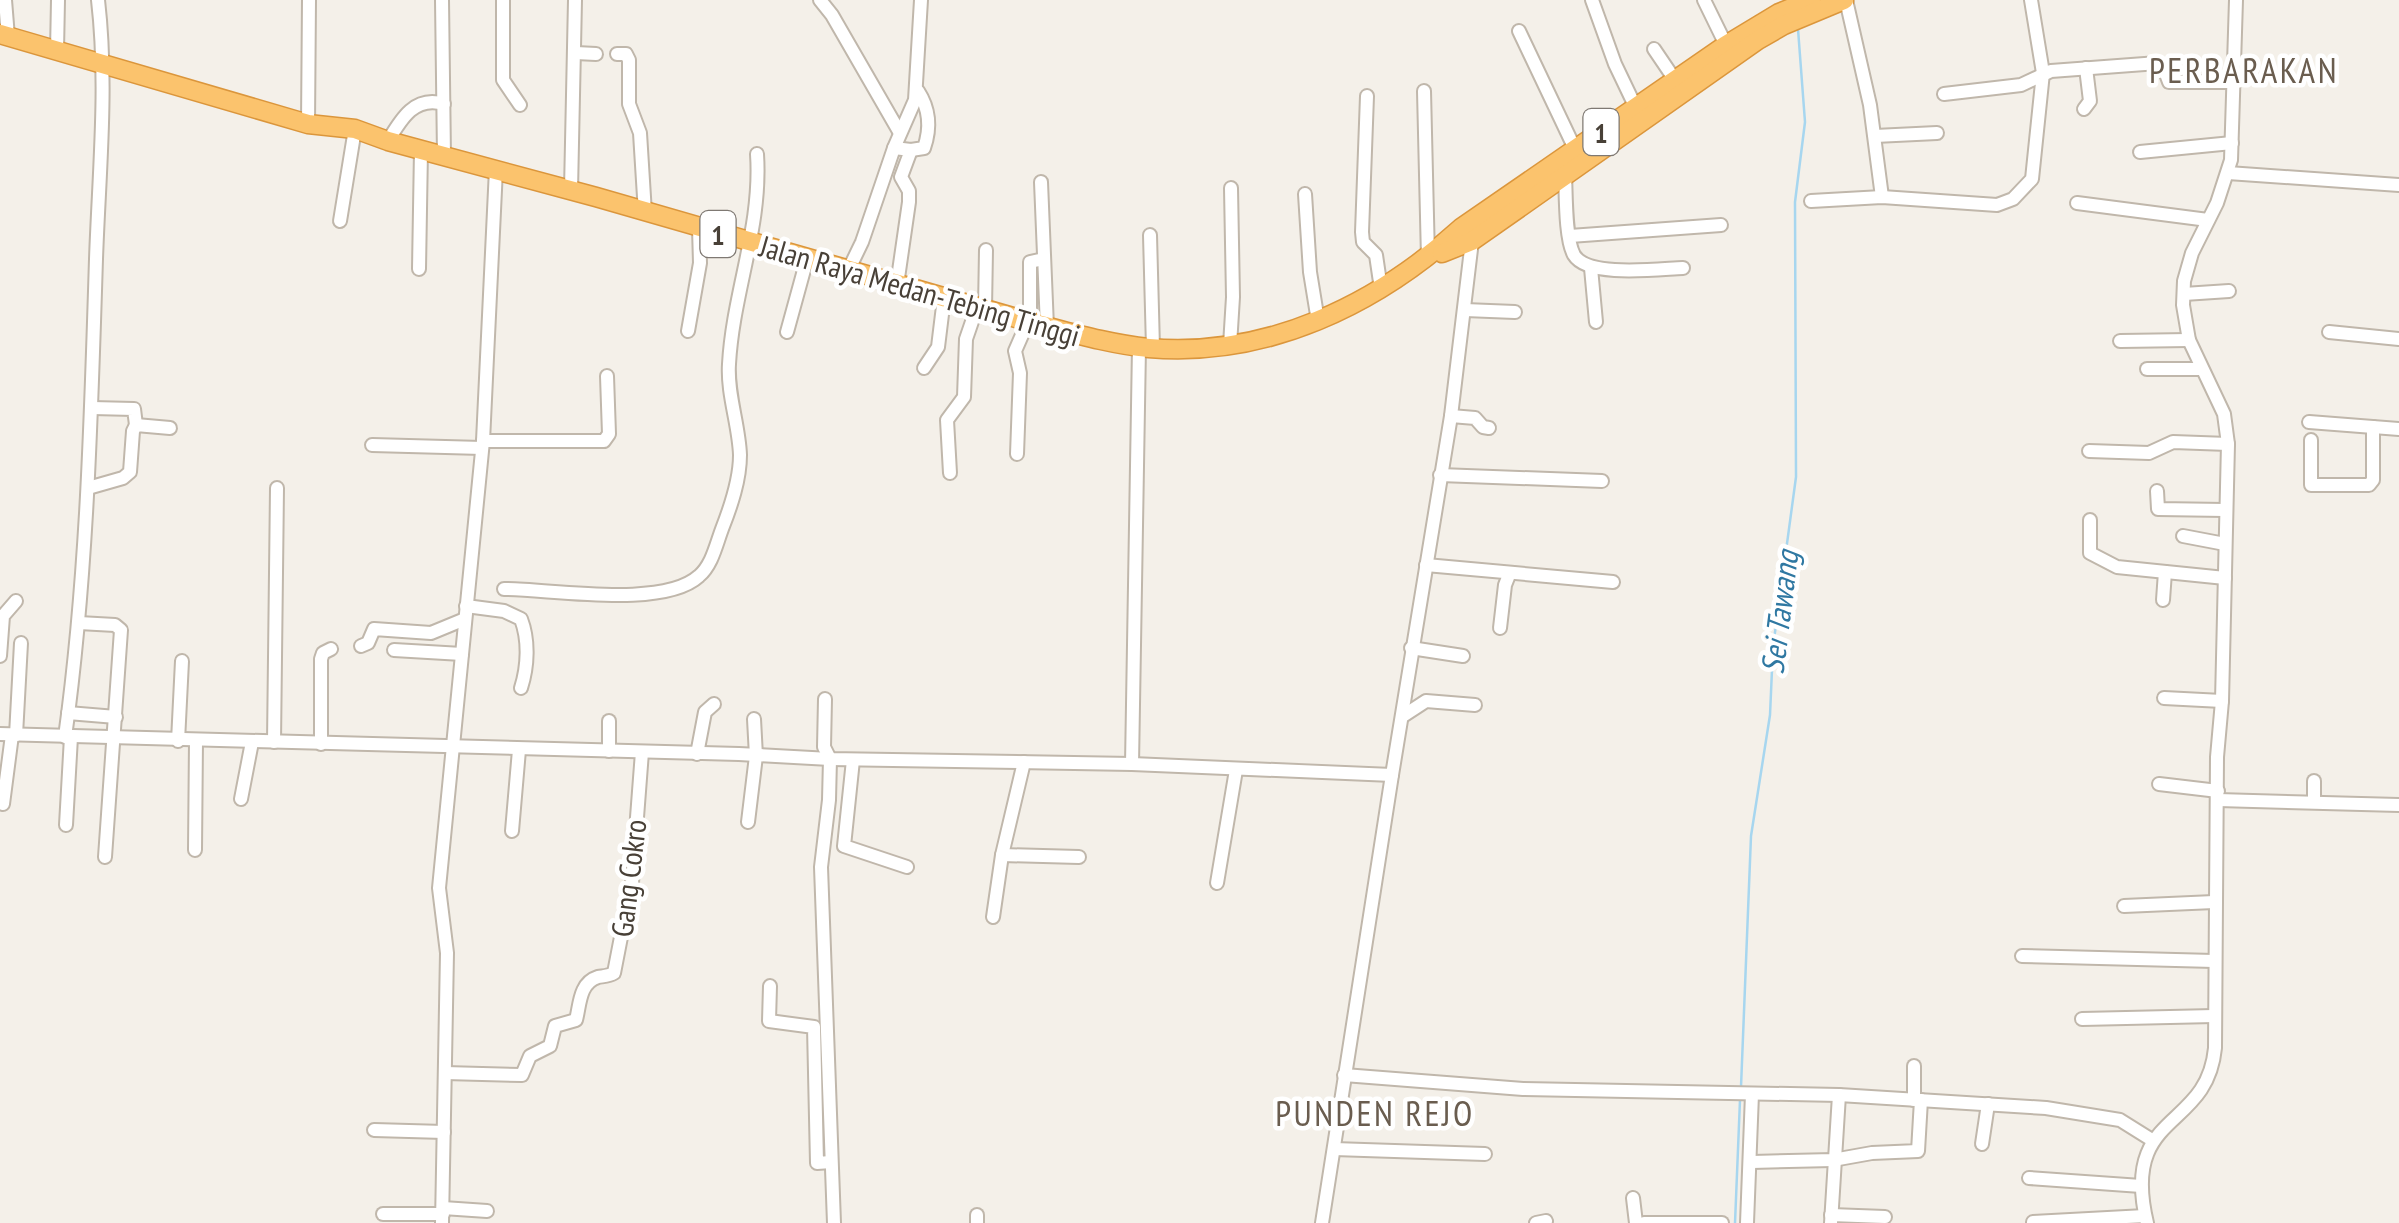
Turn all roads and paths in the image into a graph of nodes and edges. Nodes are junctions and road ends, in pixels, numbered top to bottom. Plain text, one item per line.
1 (5, 0) edge
2 (58, 0) edge
3 (98, 0) edge
4 (309, 0) edge
5 (442, 0) edge
6 (503, 0) edge
7 (576, 0) edge
8 (820, 0) edge
9 (921, 0) edge
10 (1592, 0) edge
11 (1704, 0) edge
12 (1845, 0) edge
13 (2031, 0) edge
14 (2236, 0) edge
15 (1807, 6) edge
16 (1781, 19) junction
17 (1519, 30) dead end
18 (4, 36) edge
19 (1726, 46) junction
20 (1654, 49) dead end
21 (56, 51) junction
22 (576, 53) junction
23 (596, 54) dead end
24 (617, 54) dead end
25 (102, 63) junction
26 (2086, 68) junction
27 (2043, 73) junction
28 (1675, 80) junction
29 (2233, 82) junction
30 (918, 91) junction
31 (1424, 91) dead end
32 (1944, 94) dead end
33 (1367, 96) dead end
34 (444, 104) junction
35 (520, 105) dead end
36 (1636, 108) junction
37 (2084, 109) dead end
38 (308, 124) junction
39 (356, 129) junction
40 (1937, 133) dead end
41 (900, 134) junction
42 (1875, 136) junction
43 (388, 141) junction
44 (2232, 143) junction
45 (902, 149) junction
46 (420, 150) junction
47 (1575, 150) junction
48 (2140, 152) dead end
49 (757, 154) dead end
50 (444, 156) junction
51 (496, 169) junction
52 (2228, 173) junction
53 (1564, 174) junction
54 (1041, 182) dead end
55 (2399, 185) edge
56 (1231, 188) dead end
57 (570, 190) junction
58 (1304, 194) dead end
59 (1882, 197) junction
60 (1811, 201) dead end
61 (2077, 204) dead end
62 (646, 213) junction
63 (2208, 220) junction
64 (340, 222) dead end
65 (1721, 225) dead end
66 (699, 228) junction
67 (1150, 235) dead end
68 (1570, 236) junction
69 (1472, 241) junction
70 (751, 243) junction
71 (986, 250) dead end
72 (1428, 258) junction
73 (807, 260) junction
74 (1591, 268) junction
75 (1683, 268) dead end
76 (419, 269) dead end
77 (848, 271) junction
78 (897, 285) junction
79 (1380, 289) junction
80 (2229, 290) dead end
81 (2184, 294) junction
82 (944, 298) junction
83 (981, 308) junction
84 (1465, 310) junction
85 (1515, 312) dead end
86 (1318, 321) junction
87 (1596, 322) dead end
88 (1033, 323) junction
89 (688, 332) dead end
90 (788, 332) dead end
91 (2329, 332) dead end
92 (2399, 339) edge
93 (2120, 340) dead end
94 (2189, 340) junction
95 (1230, 346) junction
96 (1146, 348) junction
97 (924, 368) dead end
98 (2146, 369) dead end
99 (2201, 369) junction
100 (608, 376) dead end
101 (92, 408) junction
102 (1450, 416) junction
103 (2308, 422) dead end
104 (136, 425) junction
105 (2373, 427) junction
106 (170, 428) dead end
107 (1489, 428) dead end
108 (2399, 429) edge
109 (2311, 440) dead end
110 (2228, 444) junction
111 (482, 445) junction
112 (372, 446) dead end
113 (2088, 451) dead end
114 (1018, 454) dead end
115 (950, 473) dead end
116 (1440, 474) junction
117 (1602, 481) dead end
118 (88, 488) junction
119 (277, 488) dead end
120 (2156, 491) dead end
121 (2225, 510) junction
122 (2090, 520) dead end
123 (2182, 536) dead end
124 (2225, 544) junction
125 (1426, 565) junction
126 (2166, 572) junction
127 (1509, 574) junction
128 (2225, 578) junction
129 (1613, 582) dead end
130 (504, 589) dead end
131 (2163, 600) dead end
132 (16, 602) dead end
133 (466, 612) junction
134 (79, 622) junction
135 (1500, 628) dead end
136 (22, 644) dead end
137 (361, 646) dead end
138 (1412, 648) junction
139 (331, 649) dead end
140 (394, 650) dead end
141 (462, 654) junction
142 (0, 656) edge
143 (1463, 656) dead end
144 (182, 661) dead end
145 (522, 688) dead end
146 (2164, 698) dead end
147 (825, 699) dead end
148 (2222, 701) junction
149 (714, 704) dead end
150 (1474, 705) dead end
151 (68, 713) junction
152 (1403, 716) junction
153 (116, 717) junction
154 (754, 719) dead end
155 (609, 720) dead end
156 (10, 734) edge
157 (68, 737) junction
158 (115, 739) junction
159 (178, 741) junction
160 (196, 742) junction
161 (252, 742) junction
162 (274, 742) junction
163 (320, 744) junction
164 (454, 748) junction
165 (519, 750) junction
166 (609, 751) junction
167 (642, 752) junction
168 (697, 754) junction
169 (756, 756) junction
170 (830, 759) junction
171 (853, 760) junction
172 (1024, 762) junction
173 (1132, 764) junction
174 (1236, 770) junction
175 (1392, 776) junction
176 (2314, 780) dead end
177 (2159, 784) dead end
178 (2218, 795) junction
179 (241, 799) dead end
180 (2314, 802) junction
181 (3, 804) dead end
182 (2399, 804) edge
183 (748, 822) dead end
184 (66, 825) dead end
185 (512, 831) dead end
186 (195, 850) dead end
187 (1002, 854) junction
188 (104, 857) dead end
189 (1079, 857) dead end
190 (908, 867) dead end
191 (1217, 883) dead end
192 (2214, 902) junction
193 (2124, 906) dead end
194 (993, 917) dead end
195 (2022, 956) dead end
196 (2214, 961) junction
197 (770, 986) dead end
198 (2214, 1016) junction
199 (2082, 1019) dead end
200 (1914, 1066) dead end
201 (445, 1074) junction
202 (1344, 1076) junction
203 (1749, 1094) junction
204 (1839, 1095) junction
205 (1918, 1100) junction
206 (1988, 1104) junction
207 (374, 1130) dead end
208 (444, 1132) junction
209 (2152, 1140) junction
210 (1982, 1144) dead end
211 (1334, 1149) junction
212 (1486, 1154) dead end
213 (1833, 1160) junction
214 (831, 1162) junction
215 (1752, 1162) junction
216 (2029, 1178) dead end
217 (2140, 1186) junction
218 (1634, 1198) dead end
219 (487, 1211) dead end
220 (383, 1214) dead end
221 (443, 1215) edge
222 (1885, 1216) dead end
223 (1831, 1219) edge
224 (2146, 1220) edge
225 (2033, 1222) edge
226 (834, 1223) edge
227 (1322, 1223) edge
228 (1636, 1223) edge
229 (1644, 1223) edge
230 (1722, 1223) edge
231 (1747, 1223) edge

1 - 18 street
2 - 21 street
3 - 25 street
4 - 38 street
5 - 34 street
6 - 35 street
7 - 22 street
8 - 41 street
9 - 30 street
10 - 36 street
11 - 19 street
12 - 15 highway, Jalan Raya Medan-Tebing Tinggi / 1
12 - 42 street
13 - 27 street
14 - 29 street
15 - 16 highway, Jalan Raya Medan-Tebing Tinggi / 1
16 - 19 highway, Jalan Raya Medan-Tebing Tinggi / 1
16 - 53 highway, Jalan Raya Medan-Tebing Tinggi / 1
17 - 47 street
18 - 21 highway, Jalan Raya Medan-Tebing Tinggi / 1
19 - 28 highway, Jalan Raya Medan-Tebing Tinggi / 1
20 - 28 street
21 - 25 highway, Jalan Raya Medan-Tebing Tinggi / 1
22 - 23 street
22 - 57 street
24 - 62 street
25 - 38 highway, Jalan Raya Medan-Tebing Tinggi / 1
25 - 101 street
26 - 27 street
26 - 29 street
26 - 37 street
27 - 32 street
27 - 59 street
28 - 36 highway, Jalan Raya Medan-Tebing Tinggi / 1
29 - 44 street
30 - 41 street
30 - 45 street
31 - 72 street
33 - 79 street
34 - 43 street
34 - 50 street
36 - 47 highway, Jalan Raya Medan-Tebing Tinggi / 1
38 - 39 highway, Jalan Raya Medan-Tebing Tinggi / 1
39 - 43 highway, Jalan Raya Medan-Tebing Tinggi / 1
39 - 64 street
40 - 42 street
41 - 45 street
42 - 59 street
43 - 46 highway, Jalan Raya Medan-Tebing Tinggi / 1
44 - 48 street
44 - 52 street
45 - 77 street
45 - 78 street
46 - 50 highway, Jalan Raya Medan-Tebing Tinggi / 1
46 - 76 street
47 - 72 highway, Jalan Raya Medan-Tebing Tinggi / 1
49 - 70 street
50 - 51 highway, Jalan Raya Medan-Tebing Tinggi / 1
51 - 57 highway, Jalan Raya Medan-Tebing Tinggi / 1
51 - 111 street
52 - 55 street
52 - 63 street
53 - 68 street
53 - 69 highway, Jalan Raya Medan-Tebing Tinggi / 1
54 - 88 street
56 - 95 street
57 - 62 highway, Jalan Raya Medan-Tebing Tinggi / 1
58 - 86 street
59 - 60 street
61 - 63 street
62 - 66 highway, Jalan Raya Medan-Tebing Tinggi / 1
63 - 81 street
65 - 68 street
66 - 70 highway, Jalan Raya Medan-Tebing Tinggi / 1
66 - 89 street
67 - 96 street
68 - 74 street
69 - 72 highway, Jalan Raya Medan-Tebing Tinggi / 1
69 - 84 street
70 - 73 highway, Jalan Raya Medan-Tebing Tinggi / 1
70 - 130 street
71 - 83 street
72 - 79 highway, Jalan Raya Medan-Tebing Tinggi / 1
73 - 77 highway, Jalan Raya Medan-Tebing Tinggi / 1
73 - 90 street
74 - 75 street
74 - 87 street
77 - 78 highway, Jalan Raya Medan-Tebing Tinggi / 1
78 - 82 highway, Jalan Raya Medan-Tebing Tinggi / 1
79 - 86 highway, Jalan Raya Medan-Tebing Tinggi / 1
80 - 81 street
81 - 94 street
82 - 83 highway, Jalan Raya Medan-Tebing Tinggi / 1
82 - 97 street
83 - 88 highway, Jalan Raya Medan-Tebing Tinggi / 1
83 - 115 street
84 - 85 street
84 - 102 street
86 - 95 highway, Jalan Raya Medan-Tebing Tinggi / 1
88 - 96 highway, Jalan Raya Medan-Tebing Tinggi / 1
88 - 114 street
91 - 92 street
93 - 94 street
94 - 99 street
95 - 96 highway, Jalan Raya Medan-Tebing Tinggi / 1
96 - 173 street
98 - 99 street
99 - 110 street
100 - 111 street
101 - 104 street
101 - 118 street
102 - 107 street
102 - 116 street
103 - 105 street
104 - 106 street
104 - 118 street
105 - 108 street
105 - 109 street
110 - 113 street
110 - 121 street
111 - 112 street
111 - 133 street
116 - 117 street
116 - 125 street
118 - 134 street
119 - 162 street
120 - 121 street
121 - 124 street
122 - 126 street
123 - 124 street
124 - 128 street
125 - 127 street
125 - 138 street
126 - 128 street
126 - 131 street
127 - 129 street
127 - 135 street
128 - 148 street
132 - 142 street
133 - 137 street
133 - 141 street
133 - 145 street
134 - 151 street
134 - 153 street
136 - 156 street
138 - 143 street
138 - 152 street
139 - 163 street
140 - 141 street
141 - 164 street
144 - 159 street
146 - 148 street
147 - 170 street
148 - 178 street
149 - 168 street
150 - 152 street
151 - 153 street
151 - 157 street
152 - 175 street
153 - 158 street
154 - 169 street
155 - 166 street
156 - 157 street
156 - 181 street
157 - 158 street
157 - 184 street
158 - 159 street
158 - 188 street
159 - 160 street
160 - 161 street
160 - 186 street
161 - 162 street
161 - 179 street
162 - 163 street
163 - 164 street
164 - 165 street
164 - 201 street
165 - 166 street
165 - 185 street
166 - 167 street
167 - 168 street
167 - 201 street, Gang Cokro
168 - 169 street
169 - 170 street
169 - 183 street
170 - 171 street
170 - 214 street
171 - 172 street
171 - 190 street
172 - 173 street
172 - 187 street
173 - 174 street
174 - 175 street
174 - 191 street
175 - 202 street
176 - 180 street
177 - 178 street
178 - 180 street
178 - 192 street
180 - 182 street
187 - 189 street
187 - 194 street
192 - 193 street
192 - 196 street
195 - 196 street
196 - 198 street
197 - 214 street
198 - 199 street
198 - 209 street
200 - 205 street
201 - 208 street
202 - 203 street
202 - 211 street
203 - 204 street
203 - 215 street
204 - 205 street
204 - 213 street
205 - 206 street
205 - 213 street
206 - 209 street
206 - 210 street
207 - 208 street
208 - 221 street
209 - 217 street
211 - 212 street
211 - 227 street
213 - 215 street
213 - 223 street
214 - 226 street
215 - 231 street
216 - 217 street
217 - 224 street
218 - 228 street
219 - 221 street
220 - 221 street
222 - 223 street
224 - 225 street
229 - 230 street

